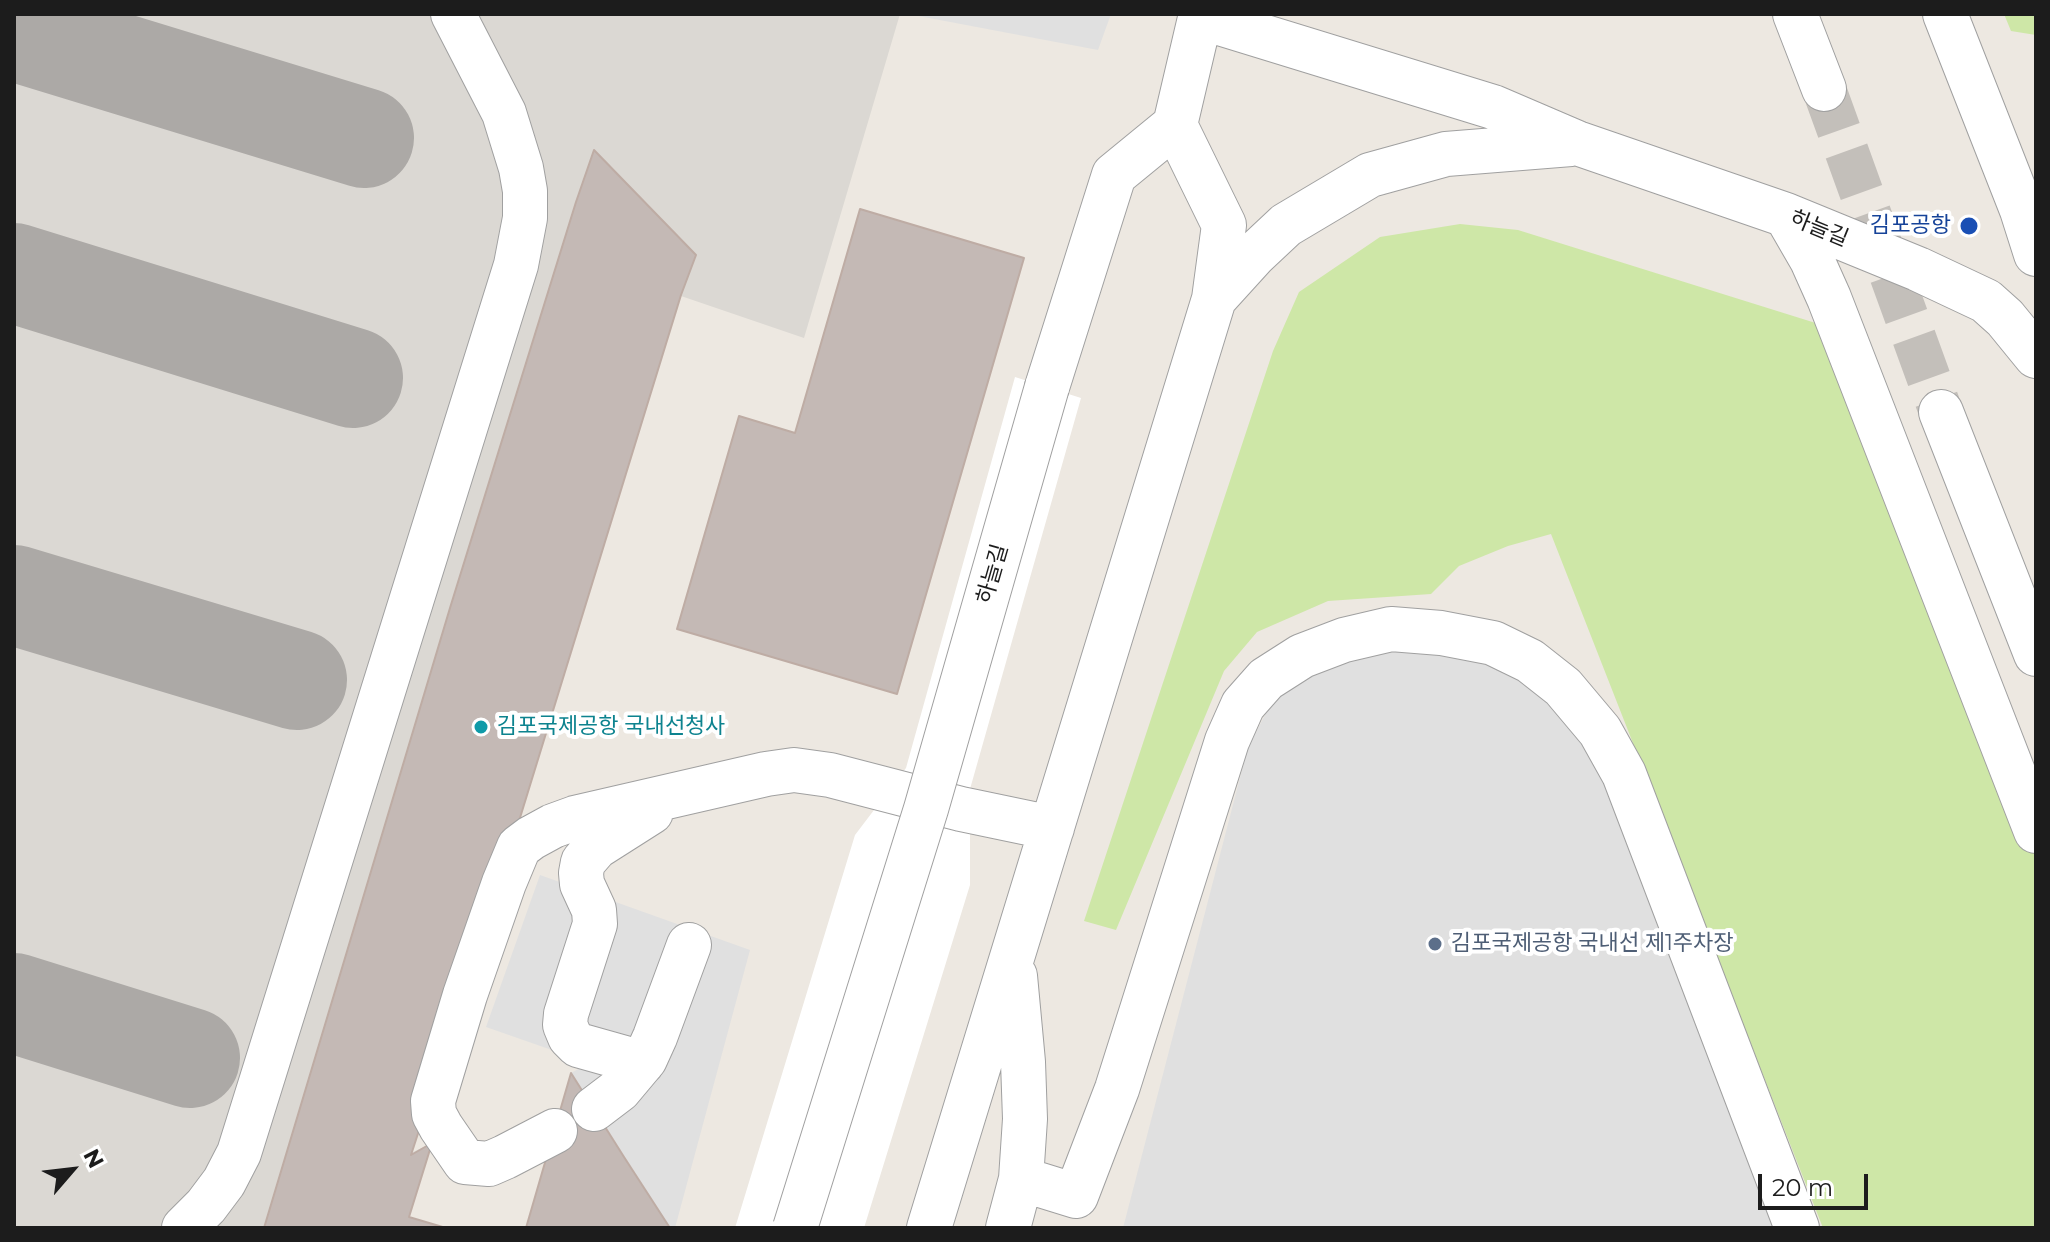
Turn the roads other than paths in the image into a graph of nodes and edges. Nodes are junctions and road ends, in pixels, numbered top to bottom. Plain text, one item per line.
1 (453, 14) edge
2 (1795, 14) edge
3 (1945, 14) edge
4 (1201, 15) edge
5 (1824, 89) tunnel mouth
6 (1175, 125) junction
7 (1577, 143) junction
8 (1786, 215) junction
9 (2036, 254) edge
10 (1214, 299) junction
11 (2036, 356) edge
12 (1941, 412) tunnel mouth
13 (2036, 654) edge
14 (681, 794) junction
15 (1052, 828) junction
16 (2036, 831) edge
17 (689, 945) dead end
18 (1013, 953) junction
19 (642, 1063) junction
20 (594, 1109) dead end
21 (555, 1131) dead end
22 (1021, 1179) junction
23 (1071, 1212) edge
24 (184, 1228) edge
25 (795, 1228) edge
26 (929, 1228) edge
27 (1008, 1228) edge
28 (1797, 1228) edge

1 - 24 lane
2 - 5 lane
3 - 9 lane
4 - 6 lane
4 - 7 lane, 하늘길
6 - 10 lane, 하늘길
6 - 25 lane, 하늘길, bridge
7 - 8 lane, 하늘길
7 - 10 lane, 하늘길
8 - 11 lane, 하늘길
8 - 16 lane
10 - 15 lane, 하늘길
12 - 13 lane
14 - 15 lane
14 - 19 lane
14 - 21 lane
15 - 18 lane, 하늘길
17 - 19 lane
18 - 22 lane, 하늘길
18 - 26 lane, 하늘길
19 - 20 lane
22 - 23 lane
22 - 27 lane, 하늘길
23 - 28 lane

